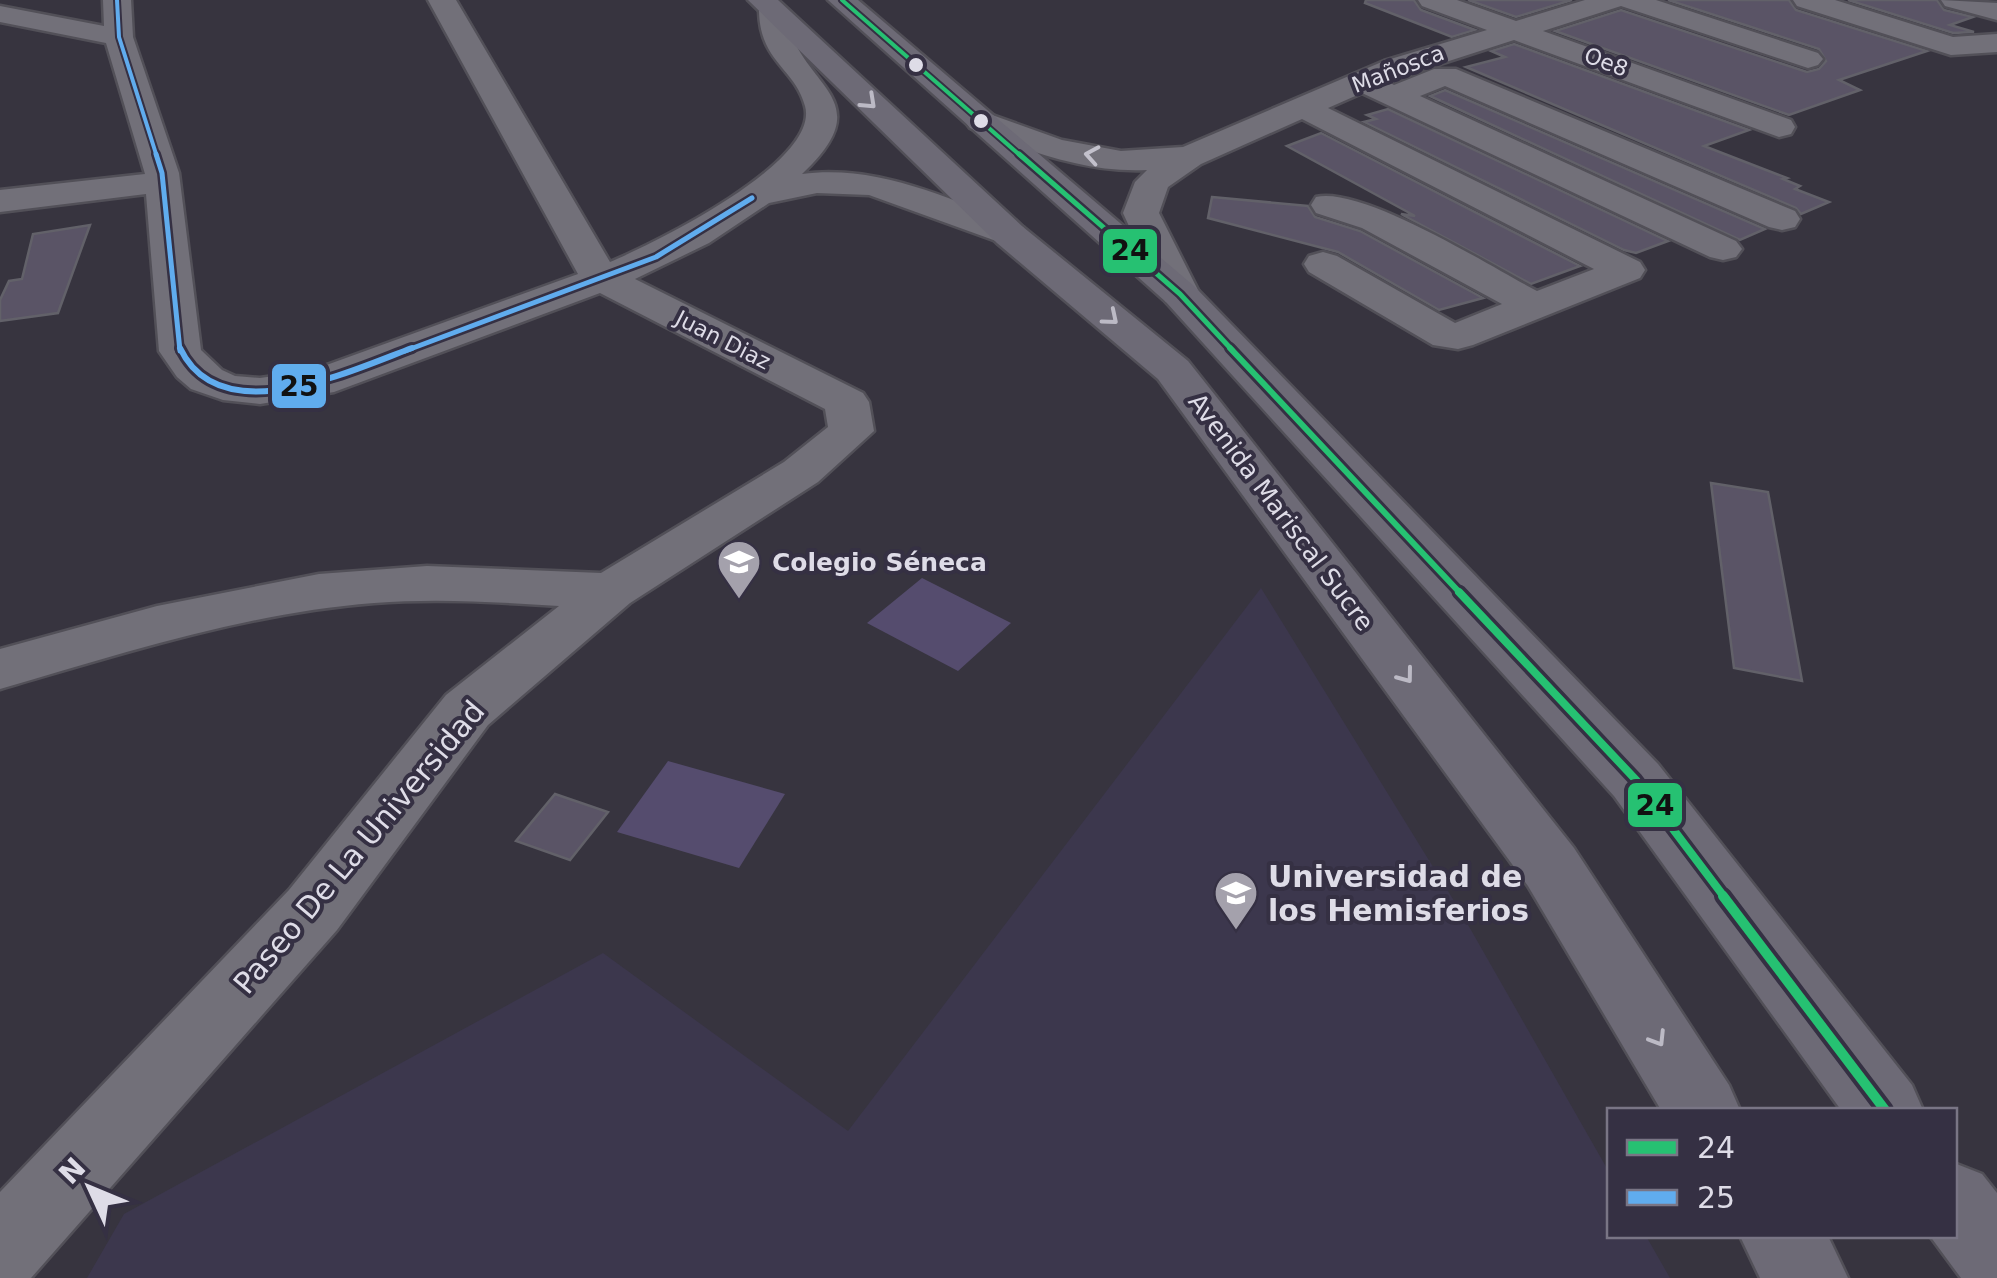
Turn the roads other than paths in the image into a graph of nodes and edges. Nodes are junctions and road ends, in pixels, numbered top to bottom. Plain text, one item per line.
1 (117, 0) edge
2 (442, 0) edge
3 (842, 0) edge
4 (1432, 0) edge
5 (1614, 0) edge
6 (1629, 0) edge
7 (1807, 0) edge
8 (1955, 0) edge
9 (767, 5) edge
10 (1997, 12) edge
11 (0, 14) edge
12 (1515, 28) junction
13 (120, 38) junction
14 (1997, 43) edge
15 (1808, 59) dead end
16 (1362, 82) junction
17 (1394, 96) junction
18 (1315, 114) junction
19 (982, 122) junction
20 (1779, 127) dead end
21 (1203, 151) junction
22 (163, 182) junction
23 (757, 195) junction
24 (0, 202) edge
25 (1329, 205) dead end
26 (1782, 219) dead end
27 (1010, 234) junction
28 (1723, 249) dead end
29 (1323, 264) dead end
30 (599, 278) junction
31 (1180, 294) junction
32 (1535, 306) junction
33 (611, 592) junction
34 (0, 669) edge
35 (1701, 1108) edge
36 (1883, 1108) edge
37 (1957, 1206) edge
38 (1782, 1238) edge
39 (0, 1250) edge
40 (1997, 1259) edge
41 (1808, 1278) edge

1 - 13 street
2 - 30 street
3 - 19 main road
4 - 12 street, Oe8
5 - 12 street, Mañosca
6 - 15 street
7 - 14 street
8 - 10 street
9 - 23 street
9 -> 27 main road, Avenida Mariscal Sucre
11 - 13 street
12 - 16 street, Mañosca
12 - 20 street, Oe8
13 - 22 street
16 - 17 street
16 - 18 street, Mañosca
17 - 26 street
17 - 28 street
18 - 21 street, Mañosca
18 - 32 street
21 -> 19 street
19 - 31 main road
21 - 31 street
22 - 24 street
22 - 30 street
23 - 27 street
23 - 30 street
25 - 32 street
27 -> 35 main road, Avenida Mariscal Sucre
29 - 32 street
30 - 33 street, Juan Diaz
31 - 36 main road
33 - 34 street
33 - 39 street, Paseo De La Universidad
37 - 40 main road
38 - 41 main road

